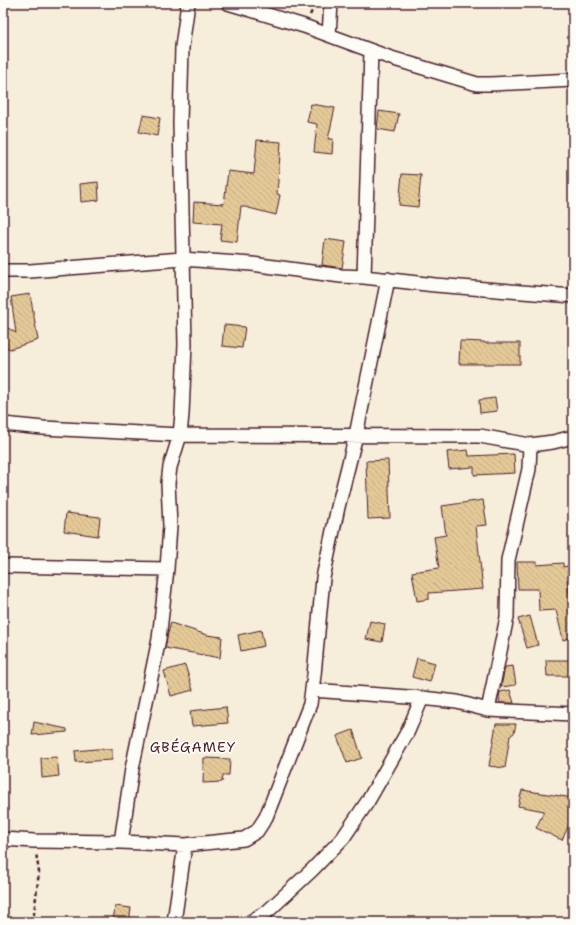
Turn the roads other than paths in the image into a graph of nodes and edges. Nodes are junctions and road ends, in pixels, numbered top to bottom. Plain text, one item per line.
1 (188, 3) edge
2 (228, 3) edge
3 (331, 3) edge
4 (329, 35) junction
5 (371, 51) junction
6 (573, 80) edge
7 (182, 259) junction
8 (3, 271) edge
9 (364, 276) junction
10 (388, 279) junction
11 (573, 296) edge
12 (3, 424) edge
13 (180, 435) junction
14 (356, 435) junction
15 (573, 437) edge
16 (530, 445) junction
17 (3, 566) edge
18 (167, 569) junction
19 (312, 690) junction
20 (422, 698) junction
21 (488, 710) junction
22 (573, 714) edge
23 (3, 839) edge
24 (121, 842) junction
25 (185, 845) junction
26 (174, 922) edge
27 (250, 922) edge

1 - 7 street
2 - 4 street
3 - 4 street
4 - 5 street
5 - 6 street
5 - 9 street
7 - 8 street
7 - 9 street
7 - 13 street
9 - 10 street
10 - 11 street
10 - 14 street
12 - 13 street
13 - 14 street
13 - 18 street
14 - 16 street
14 - 19 street
15 - 16 street
16 - 21 street
17 - 18 street
18 - 24 street
19 - 20 street
19 - 25 street
20 - 21 street
20 - 27 street
21 - 22 street
23 - 24 street
24 - 25 street
25 - 26 street

